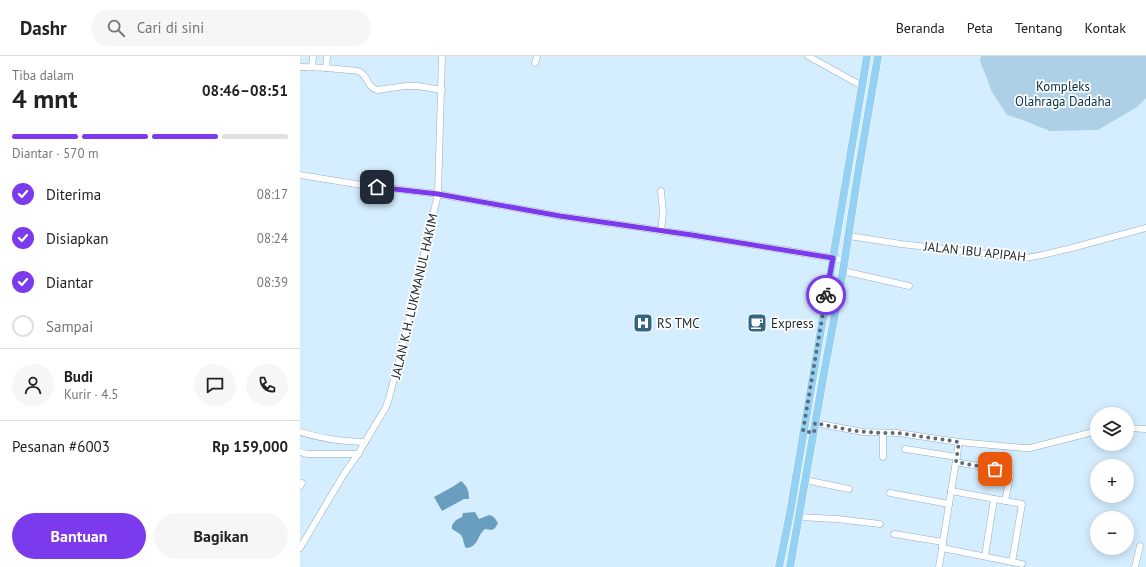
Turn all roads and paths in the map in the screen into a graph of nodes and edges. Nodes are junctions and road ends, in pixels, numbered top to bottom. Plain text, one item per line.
1 (313, 56) edge
2 (327, 56) edge
3 (442, 56) edge
4 (537, 56) edge
5 (808, 56) edge
6 (867, 57) edge
7 (878, 59) edge
8 (535, 63) dead end
9 (300, 67) edge
10 (312, 67) junction
11 (326, 68) junction
12 (862, 86) junction
13 (442, 90) junction
14 (848, 170) junction
15 (858, 173) junction
16 (300, 175) edge
17 (661, 191) dead end
18 (438, 194) junction
19 (1146, 228) edge
20 (661, 231) junction
21 (849, 236) junction
22 (833, 258) junction
23 (845, 261) junction
24 (843, 272) junction
25 (909, 286) dead end
26 (814, 370) junction
27 (824, 373) junction
28 (815, 423) junction
29 (1134, 428) edge
30 (1146, 428) edge
31 (803, 431) junction
32 (300, 432) edge
33 (814, 433) junction
34 (883, 433) junction
35 (1090, 433) edge
36 (365, 442) junction
37 (959, 442) junction
38 (905, 449) dead end
39 (300, 452) edge
40 (307, 454) junction
41 (358, 454) junction
42 (300, 456) edge
43 (883, 457) dead end
44 (956, 460) junction
45 (805, 480) junction
46 (849, 489) dead end
47 (951, 491) junction
48 (890, 493) dead end
49 (994, 499) junction
50 (1006, 501) junction
51 (949, 504) junction
52 (799, 517) junction
53 (880, 524) dead end
54 (300, 534) edge
55 (894, 534) dead end
56 (306, 538) junction
57 (943, 545) junction
58 (1140, 546) dead end
59 (300, 548) edge
60 (782, 552) junction
61 (792, 556) junction
62 (986, 556) junction
63 (1012, 562) junction
64 (1022, 564) dead end
65 (779, 567) edge
66 (790, 567) edge
67 (939, 567) edge
68 (1135, 567) edge

1 - 10 street
2 - 11 street
3 - 13 street, JALAN K.H. LUKMANUL HAKIM
4 - 8 street
5 - 12 street
6 - 7 main road
6 - 12 main road
7 - 15 main road
9 - 10 street
10 - 11 street
11 - 13 street
12 - 14 main road
13 - 18 street, JALAN K.H. LUKMANUL HAKIM
14 - 15 main road
14 - 22 main road
15 - 21 main road
16 - 18 street
17 - 20 street
18 - 20 street
18 - 36 street, JALAN K.H. LUKMANUL HAKIM
19 - 21 street, JALAN IBU APIPAH
20 - 22 street
21 - 23 main road
22 - 23 street
22 - 26 main road
23 - 24 main road
24 - 25 street
24 - 27 main road
26 - 27 main road
26 - 31 main road
27 - 28 main road
28 - 33 main road
28 - 34 street
29 - 30 street
31 - 33 main road
31 - 60 main road
32 - 36 street
33 - 45 main road
34 - 37 street
34 - 43 street
35 - 37 street
36 - 41 street, JALAN K.H. LUKMANUL HAKIM
37 - 44 street
38 - 44 street
39 - 40 street
40 - 41 street
40 - 42 street
41 - 56 street, JALAN K.H. LUKMANUL HAKIM
44 - 47 street
44 - 50 street
45 - 46 street
45 - 52 main road
47 - 49 street
47 - 51 street
48 - 51 street
49 - 50 street
49 - 62 street
50 - 63 street
51 - 57 street
52 - 53 street
52 - 61 main road
54 - 56 street
55 - 57 street
56 - 59 street, JALAN K.H. LUKMANUL HAKIM
57 - 62 street
57 - 67 street
58 - 68 street
60 - 61 main road
60 - 65 main road
61 - 66 main road
62 - 63 street
63 - 64 street

